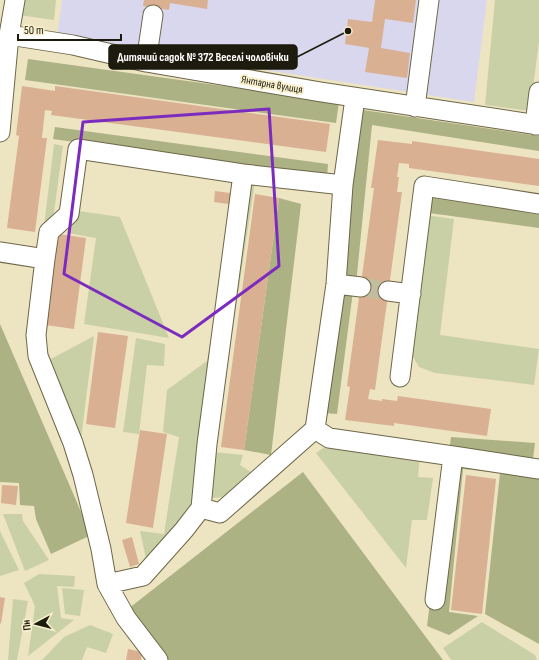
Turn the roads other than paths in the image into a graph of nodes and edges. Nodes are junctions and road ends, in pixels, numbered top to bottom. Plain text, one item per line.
1 (15, 0) edge
2 (429, 0) edge
3 (153, 14) dead end
4 (10, 35) junction
5 (146, 62) junction
6 (539, 92) edge
7 (355, 98) junction
8 (415, 107) junction
9 (537, 125) edge
10 (0, 132) edge
11 (243, 174) junction
12 (343, 185) junction
13 (539, 204) edge
14 (0, 252) edge
15 (45, 258) junction
16 (336, 284) junction
17 (361, 288) tunnel mouth
18 (388, 291) tunnel mouth
19 (411, 294) junction
20 (400, 377) dead end
21 (315, 429) junction
22 (453, 456) junction
23 (539, 469) edge
24 (202, 497) junction
25 (107, 584) junction
26 (435, 600) dead end
27 (158, 660) edge

1 - 4 street
2 - 8 street
3 - 5 street
4 - 5 street, Янтарна вулиця
4 - 10 street
5 - 7 street, Янтарна вулиця
6 - 9 street
7 - 8 street, Янтарна вулиця
7 - 12 street
8 - 9 street, Янтарна вулиця
11 - 12 street
11 - 15 street
11 - 24 street
12 - 16 street
13 - 19 street
14 - 15 street
15 - 25 street
16 - 17 street
16 - 21 street
18 - 19 street
19 - 20 street
21 - 22 street
21 - 24 street
22 - 23 street
22 - 26 street
24 - 25 street
25 - 27 street

